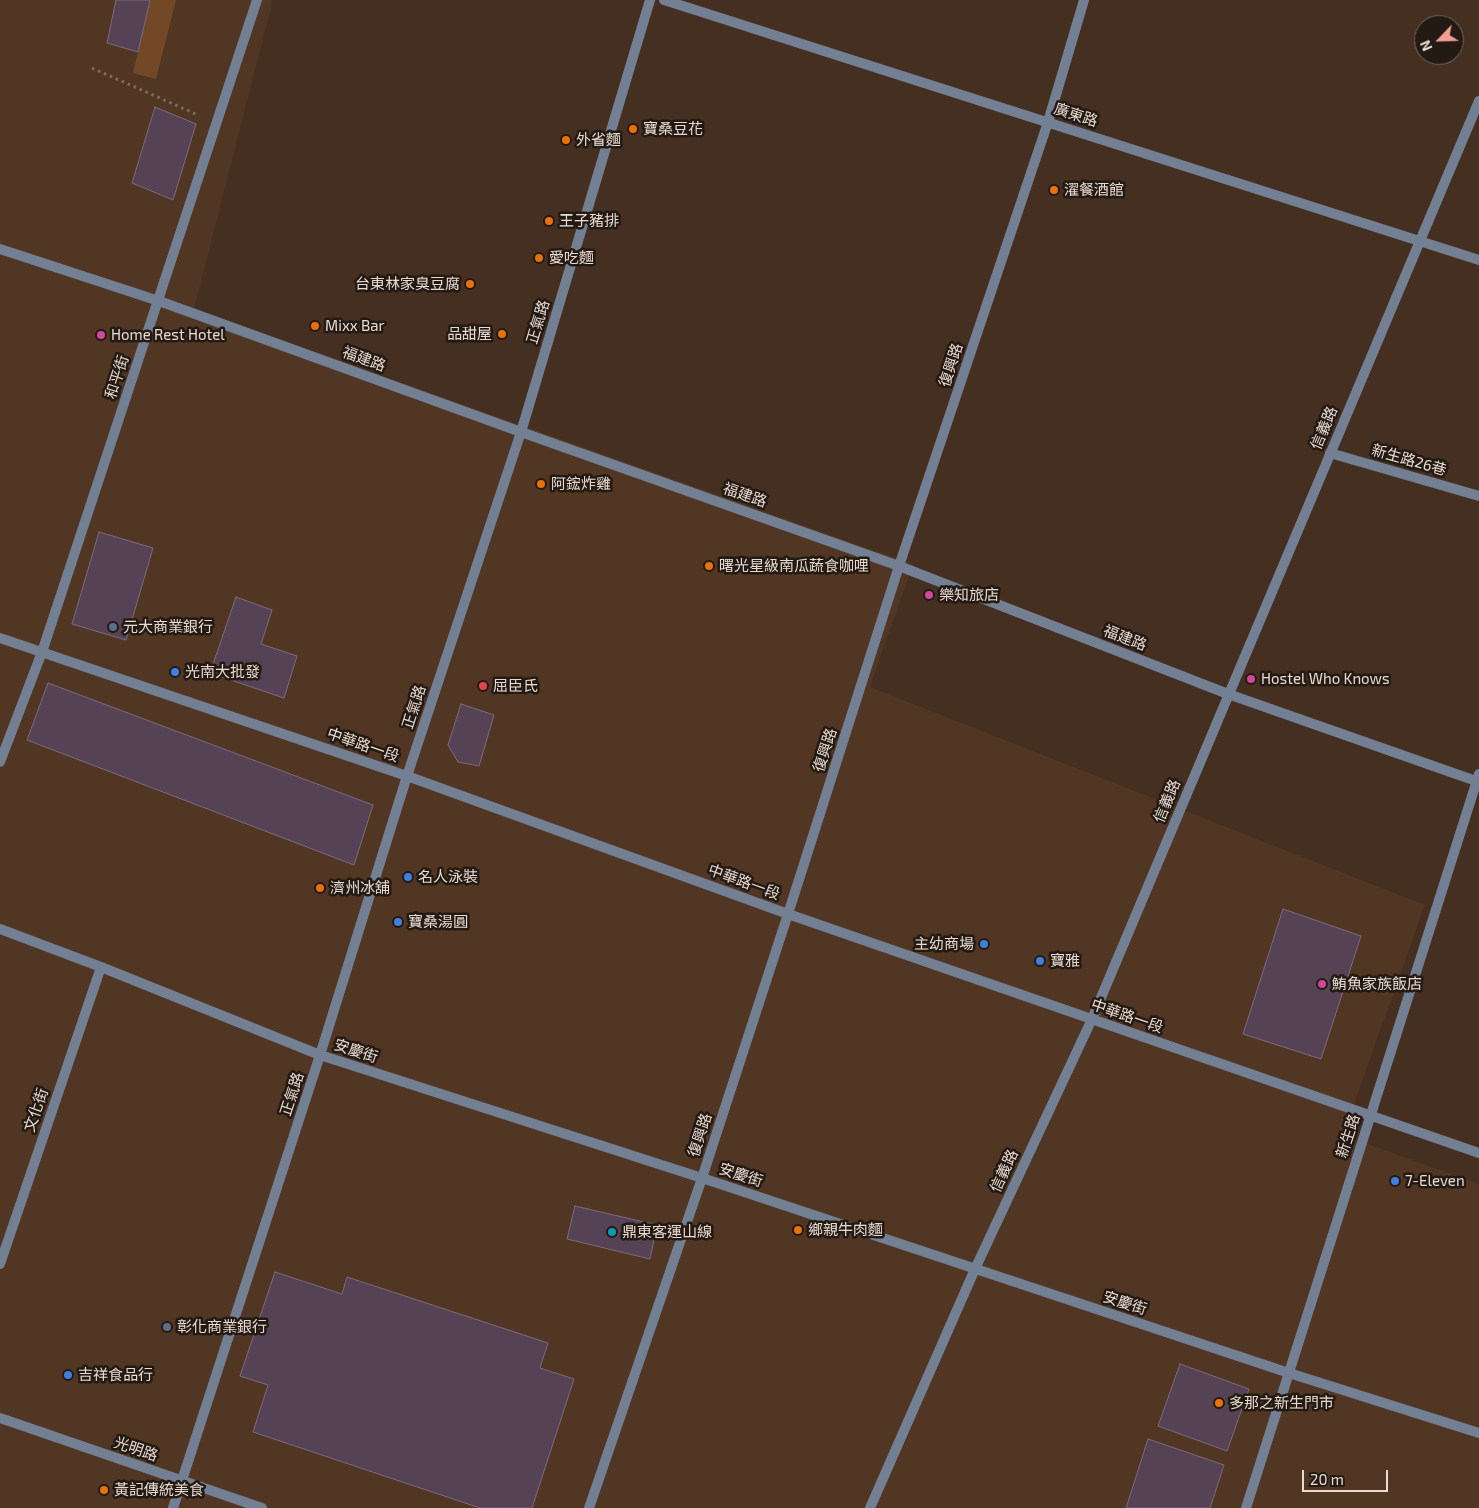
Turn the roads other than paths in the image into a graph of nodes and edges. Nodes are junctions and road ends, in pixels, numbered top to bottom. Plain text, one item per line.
1 (257, 0) edge
2 (650, 0) edge
3 (664, 0) edge
4 (1084, 0) edge
5 (1479, 101) edge
6 (1048, 122) junction
7 (1419, 241) junction
8 (0, 249) edge
9 (1479, 260) edge
10 (158, 301) junction
11 (521, 432) junction
12 (1330, 453) junction
13 (1479, 496) edge
14 (899, 566) junction
15 (0, 638) edge
16 (42, 652) junction
17 (1228, 694) junction
18 (0, 762) edge
19 (407, 776) junction
20 (1478, 779) edge
21 (788, 914) junction
22 (0, 929) edge
23 (101, 967) junction
24 (1092, 1019) junction
25 (320, 1055) junction
26 (1370, 1116) junction
27 (1479, 1153) edge
28 (702, 1178) junction
29 (0, 1264) edge
30 (975, 1269) junction
31 (1289, 1373) junction
32 (0, 1418) edge
33 (1479, 1433) edge
34 (182, 1480) junction
35 (173, 1508) edge
36 (262, 1508) edge
37 (589, 1508) edge
38 (870, 1508) edge
39 (1246, 1508) edge

1 - 10 street, 和平街
2 - 11 street, 正氣路
3 - 6 street, 廣東路
4 - 6 street, 復興路
5 - 7 street, 信義路
6 - 7 street, 廣東路
6 - 14 street, 復興路
7 - 9 street, 廣東路
7 - 12 street, 信義路
8 - 10 street, 福建路
10 - 11 street, 福建路
10 - 16 street, 和平街
11 - 14 street, 福建路
11 - 19 street, 正氣路
12 - 13 street, 新生路26巷
12 - 17 street, 信義路
14 - 17 street, 福建路
14 - 21 street, 復興路
15 - 16 street, 中華路一段
16 - 18 street, 和平街
16 - 19 street, 中華路一段
17 - 20 street, 福建路
17 - 24 street, 信義路
19 - 21 street, 中華路一段
19 - 25 street, 正氣路
20 - 26 street, 新生路
21 - 24 street, 中華路一段
21 - 28 street, 復興路
22 - 23 street, 安慶街
23 - 25 street, 安慶街
23 - 29 street, 文化街
24 - 26 street, 中華路一段
24 - 30 street, 信義路
25 - 28 street, 安慶街
25 - 34 street, 正氣路
26 - 27 street, 中華路一段
26 - 31 street, 新生路
28 - 30 street, 安慶街
28 - 37 street, 復興路
30 - 31 street, 安慶街
30 - 38 street, 信義路
31 - 33 street, 安慶街
31 - 39 street, 新生路
32 - 34 street, 光明路
34 - 35 street, 正氣路
34 - 36 street, 光明路

